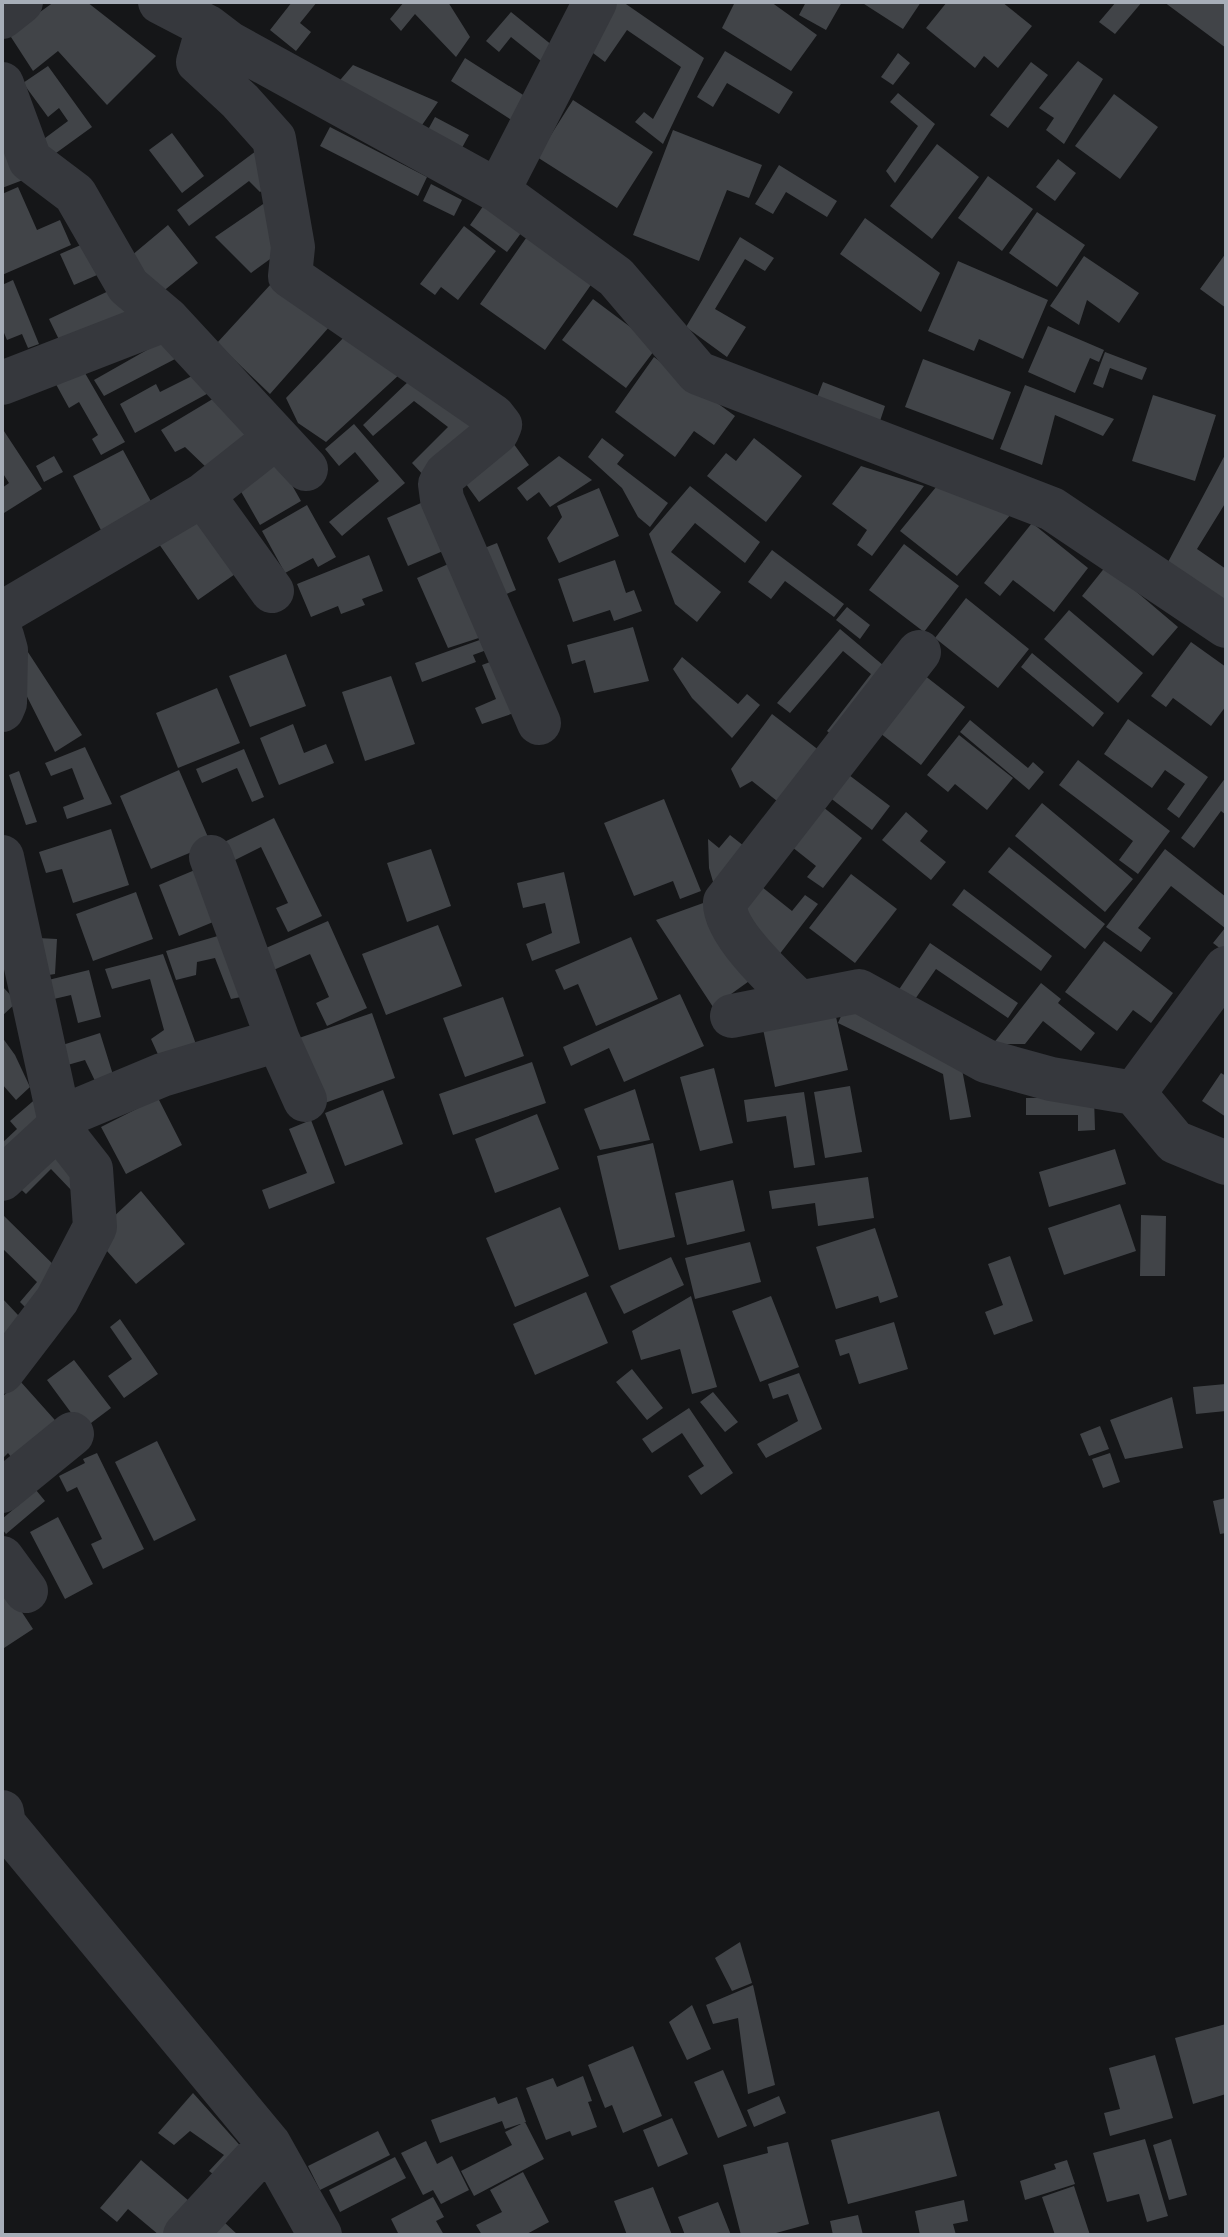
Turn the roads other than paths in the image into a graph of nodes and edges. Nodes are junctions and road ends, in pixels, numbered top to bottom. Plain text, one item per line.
1 (21, 2) edge
2 (160, 2) edge
3 (595, 2) edge
4 (2, 17) edge
5 (208, 27) junction
6 (2, 84) edge
7 (498, 191) junction
8 (167, 319) junction
9 (2, 383) edge
10 (275, 438) junction
11 (306, 469) dead end
12 (203, 495) junction
13 (272, 591) dead end
14 (2, 613) edge
15 (1223, 617) edge
16 (2, 636) edge
17 (919, 652) dead end
18 (2, 710) edge
19 (539, 723) dead end
20 (211, 857) dead end
21 (2, 863) edge
22 (1226, 968) edge
23 (798, 1001) junction
24 (732, 1016) dead end
25 (278, 1040) junction
26 (1134, 1093) junction
27 (305, 1100) dead end
28 (58, 1123) junction
29 (1226, 1163) edge
30 (2, 1179) edge
31 (2, 1372) edge
32 (72, 1434) dead end
33 (2, 1491) edge
34 (3, 1821) edge
35 (269, 2144) junction
36 (185, 2235) edge
37 (320, 2235) edge

1 - 4 street
2 - 5 street
3 - 7 street
5 - 7 street
5 - 19 street
6 - 8 street
7 - 15 street
8 - 9 street
8 - 10 street
10 - 11 street
10 - 12 street
12 - 13 street
12 - 14 street
16 - 18 street
17 - 23 street
20 - 25 street
21 - 28 street
22 - 26 street
23 - 24 street
23 - 26 street
25 - 27 street
25 - 28 street
26 - 29 street
28 - 30 street
28 - 31 street
32 - 33 street
34 - 35 street
35 - 36 street
35 - 37 street

